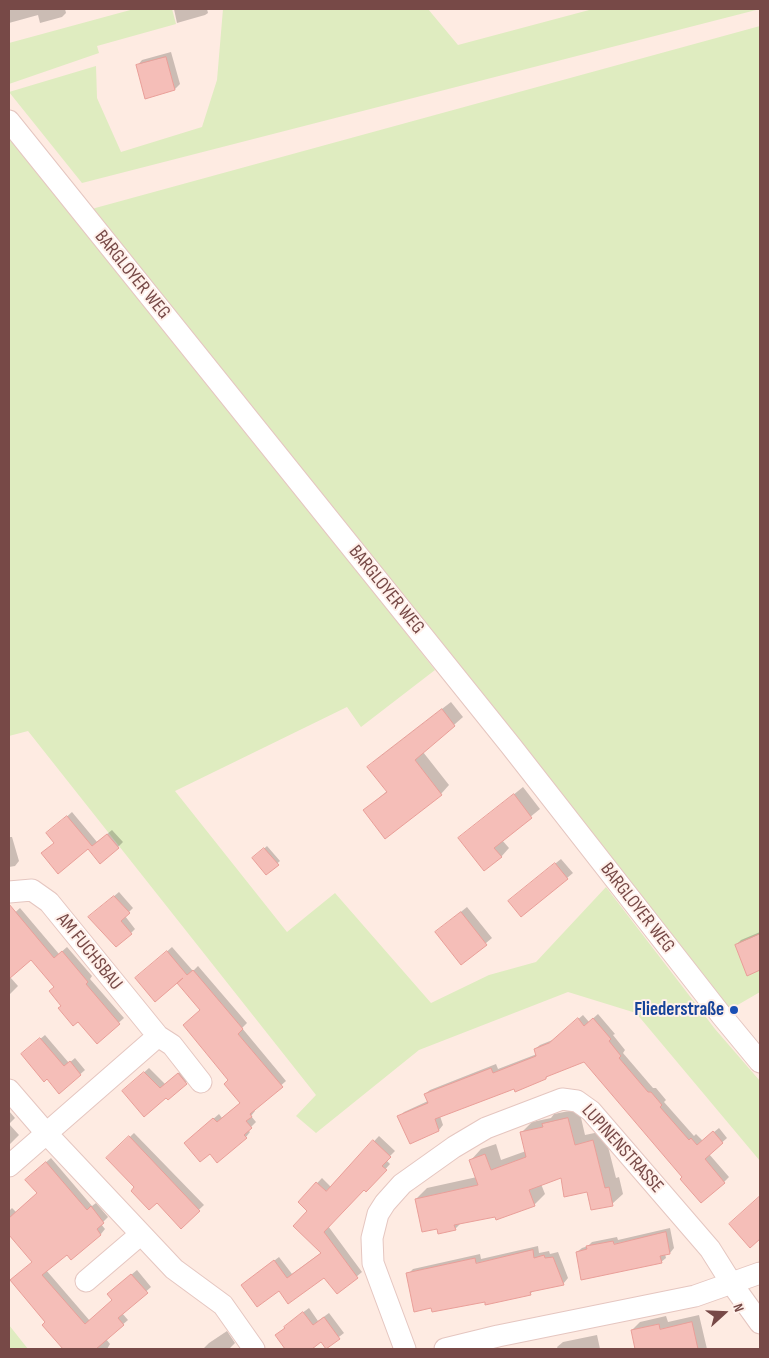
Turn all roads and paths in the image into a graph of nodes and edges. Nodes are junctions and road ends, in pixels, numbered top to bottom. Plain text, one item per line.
1 (9, 120) edge
2 (9, 892) edge
3 (158, 1036) junction
4 (760, 1062) edge
5 (201, 1082) dead end
6 (9, 1090) edge
7 (47, 1134) junction
8 (9, 1166) edge
9 (141, 1234) junction
10 (760, 1274) edge
11 (86, 1282) dead end
12 (732, 1284) junction
13 (760, 1323) edge
14 (254, 1349) edge
15 (405, 1349) edge
16 (445, 1349) edge

1 - 4 street, BARGLOYER WEG
2 - 3 street, AM FUCHSBAU
3 - 5 street, AM FUCHSBAU
3 - 7 street
6 - 7 street
7 - 8 street
7 - 9 street
9 - 11 street
9 - 14 street
10 - 12 street
12 - 13 street, LUPINENSTRASSE
12 - 15 street, LUPINENSTRASSE
12 - 16 street

